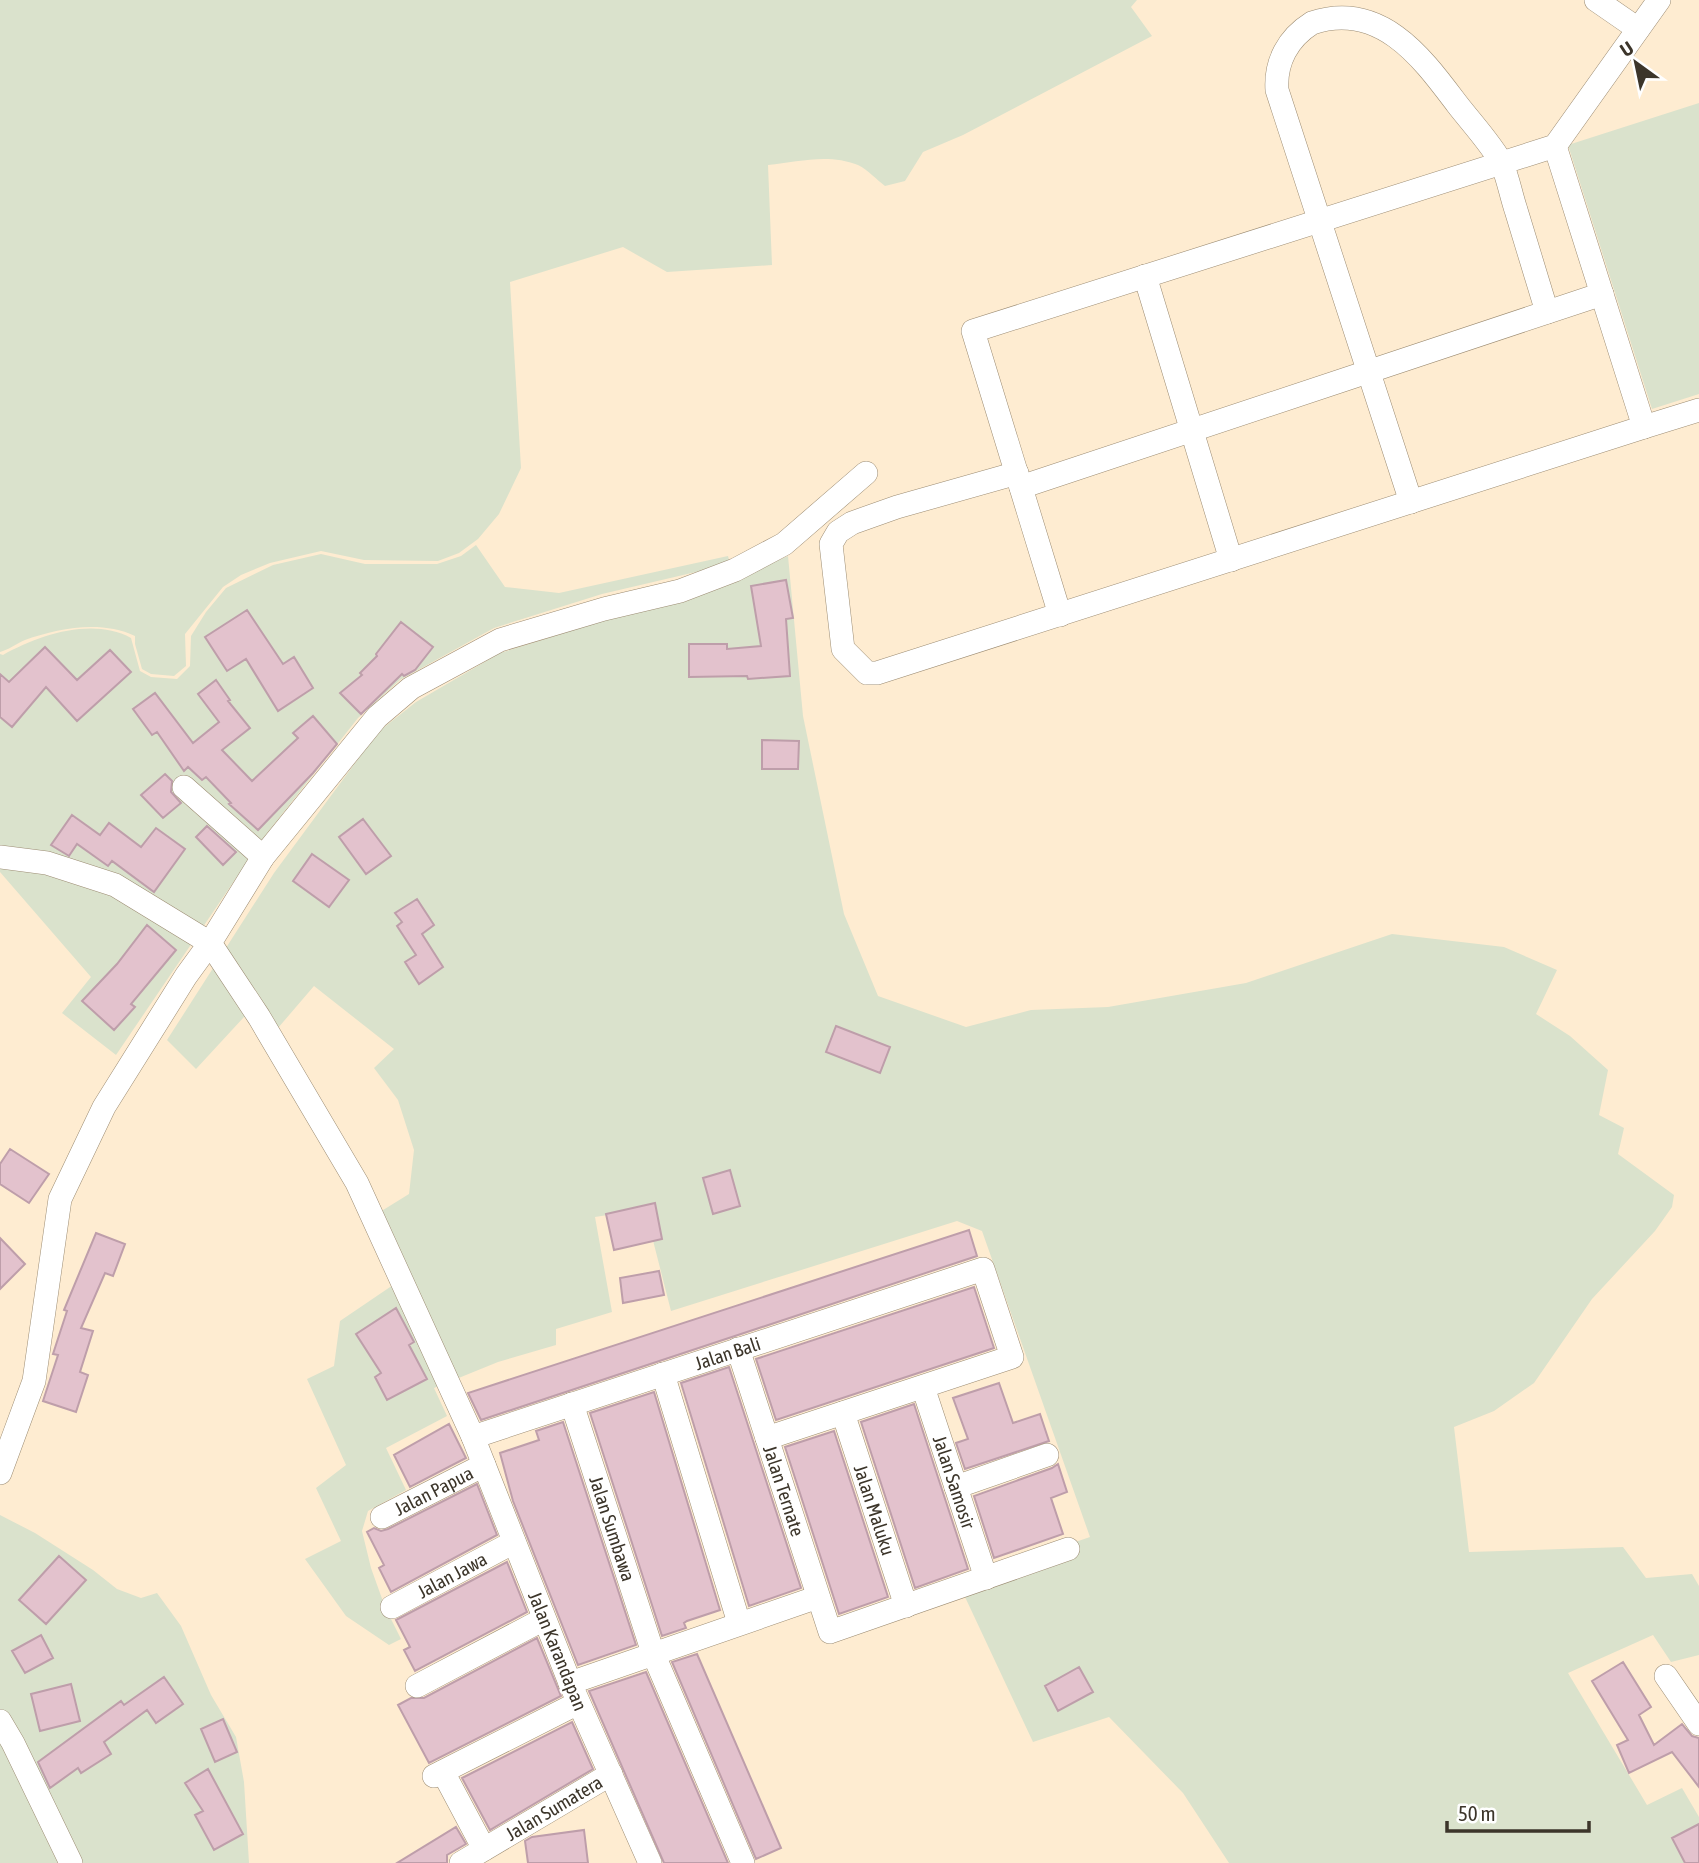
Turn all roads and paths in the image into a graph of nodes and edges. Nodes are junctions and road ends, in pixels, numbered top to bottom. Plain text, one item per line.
1 (1596, 0) edge
2 (1659, 0) edge
3 (1638, 29) junction
4 (1555, 146) junction
5 (1501, 163) junction
6 (1319, 221) junction
7 (1145, 276) junction
8 (1602, 294) junction
9 (1547, 312) junction
10 (1368, 371) junction
11 (1699, 410) edge
12 (1644, 427) junction
13 (1192, 430) junction
14 (866, 473) dead end
15 (1019, 480) junction
16 (1411, 502) junction
17 (1231, 560) junction
18 (1060, 615) junction
19 (184, 787) dead end
20 (0, 857) edge
21 (263, 857) junction
22 (210, 943) junction
23 (738, 1349) junction
24 (663, 1374) junction
25 (923, 1387) junction
26 (572, 1404) junction
27 (844, 1413) junction
28 (473, 1437) junction
29 (767, 1438) junction
30 (1047, 1455) dead end
31 (484, 1465) junction
32 (0, 1473) edge
33 (956, 1487) junction
34 (382, 1517) dead end
35 (514, 1542) junction
36 (1068, 1549) dead end
37 (986, 1578) junction
38 (818, 1597) junction
39 (906, 1606) junction
40 (392, 1607) dead end
41 (544, 1619) junction
42 (739, 1623) junction
43 (653, 1653) junction
44 (1666, 1675) dead end
45 (417, 1686) dead end
46 (574, 1693) junction
47 (0, 1721) edge
48 (1699, 1724) edge
49 (611, 1774) junction
50 (484, 1849) junction
51 (71, 1863) edge
52 (461, 1863) edge
53 (650, 1863) edge
54 (743, 1863) edge

1 - 3 street
2 - 3 street
3 - 4 street
4 - 5 street
4 - 8 street
5 - 6 street
5 - 6 street
5 - 9 street
6 - 7 street
6 - 10 street
7 - 13 street
7 - 15 street
8 - 9 street
8 - 12 street
9 - 10 street
10 - 13 street
10 - 16 street
11 - 12 street
12 - 16 street
13 - 15 street
13 - 17 street
14 - 21 street
15 - 18 street
15 - 18 street
16 - 17 street
17 - 18 street
19 - 21 street
20 - 22 street
21 - 22 street
22 - 28 street, Jalan Karandapan
22 - 32 street
23 - 24 street, Jalan Bali
23 - 25 street, Jalan Bali
23 - 29 street, Jalan Ternate
24 - 26 street, Jalan Bali
24 - 42 street
25 - 27 street
25 - 33 street, Jalan Samosir
26 - 28 street, Jalan Bali
26 - 43 street, Jalan Sumbawa
27 - 29 street
27 - 39 street, Jalan Maluku
28 - 31 street, Jalan Karandapan
29 - 38 street, Jalan Ternate
30 - 33 street
31 - 34 street, Jalan Papua
31 - 35 street, Jalan Karandapan
33 - 37 street, Jalan Samosir
35 - 40 street, Jalan Jawa
35 - 41 street, Jalan Karandapan
36 - 37 street
37 - 39 street
38 - 39 street, Jalan Ternate
38 - 42 street
41 - 45 street
41 - 46 street, Jalan Karandapan
42 - 43 street
43 - 46 street
43 - 54 street, Jalan Sumbawa
44 - 48 street
46 - 49 street, Jalan Karandapan
46 - 50 street
47 - 51 street
49 - 50 street, Jalan Sumatera
49 - 53 street, Jalan Karandapan
50 - 52 street, Jalan Sumatera

